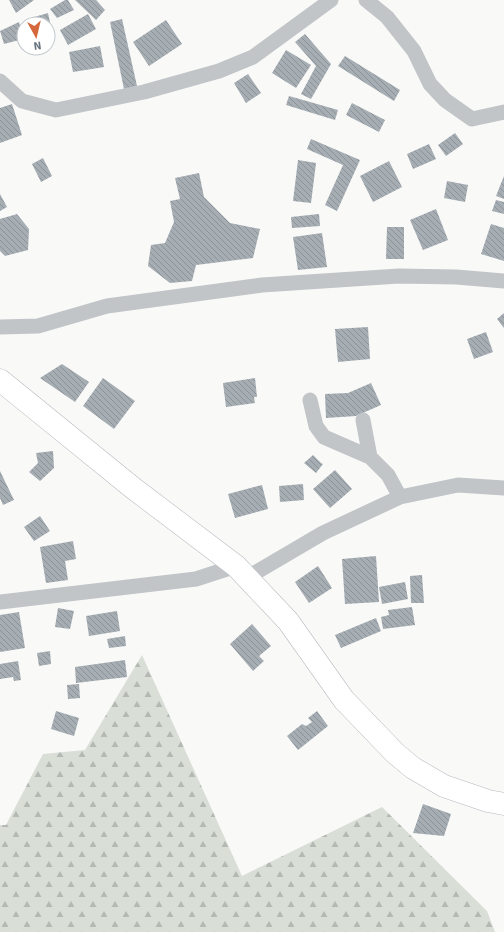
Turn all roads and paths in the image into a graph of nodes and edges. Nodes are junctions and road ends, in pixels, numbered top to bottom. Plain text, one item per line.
1 (331, 0) edge
2 (366, 0) edge
3 (0, 81) edge
4 (504, 112) edge
5 (504, 281) edge
6 (0, 327) edge
7 (0, 380) edge
8 (310, 400) dead end
9 (363, 420) dead end
10 (370, 458) junction
11 (504, 488) edge
12 (400, 497) junction
13 (242, 571) junction
14 (0, 602) edge
15 (504, 804) edge

1 - 3 street
2 - 4 street
5 - 6 street
7 - 13 main road
8 - 10 street
9 - 10 street
10 - 12 street
11 - 12 street
12 - 13 street
13 - 14 street
13 - 15 main road

